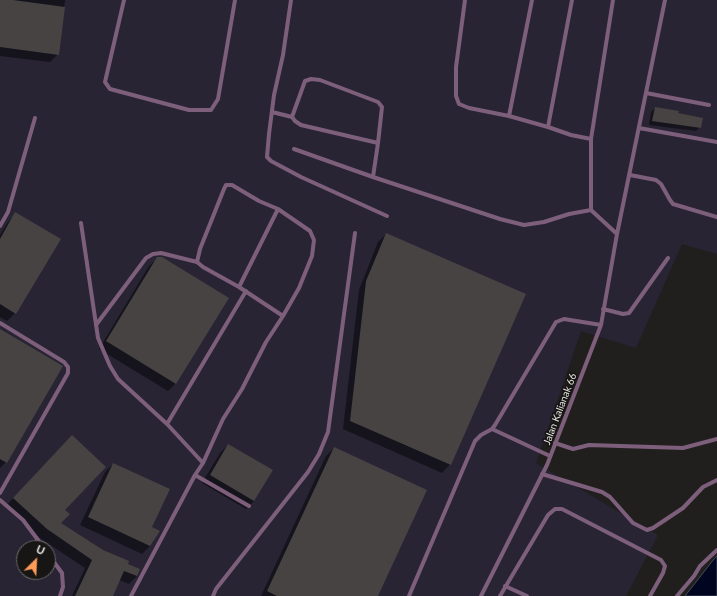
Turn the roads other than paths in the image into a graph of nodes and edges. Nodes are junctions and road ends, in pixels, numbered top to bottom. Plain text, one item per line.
1 (124, 0) edge
2 (235, 0) edge
3 (291, 0) edge
4 (465, 0) edge
5 (532, 0) edge
6 (572, 0) edge
7 (613, 0) edge
8 (665, 0) edge
9 (646, 93) junction
10 (709, 106) dead end
11 (272, 112) junction
12 (509, 116) junction
13 (292, 117) junction
14 (34, 118) dead end
15 (548, 127) junction
16 (639, 128) junction
17 (590, 139) junction
18 (717, 142) edge
19 (378, 143) junction
20 (294, 149) dead end
21 (630, 175) junction
22 (373, 176) junction
23 (278, 209) junction
24 (591, 210) junction
25 (387, 216) dead end
26 (717, 217) edge
27 (81, 223) dead end
28 (0, 226) edge
29 (355, 233) dead end
30 (617, 234) junction
31 (668, 258) dead end
32 (197, 262) junction
33 (239, 286) junction
34 (246, 291) junction
35 (603, 309) junction
36 (283, 316) junction
37 (0, 323) edge
38 (96, 325) junction
39 (602, 325) junction
40 (167, 424) junction
41 (492, 429) junction
42 (717, 439) edge
43 (555, 443) junction
44 (550, 456) junction
45 (203, 463) junction
46 (542, 474) junction
47 (195, 475) junction
48 (717, 480) edge
49 (0, 493) edge
50 (0, 500) edge
51 (249, 506) dead end
52 (38, 540) edge
53 (717, 550) edge
54 (56, 565) edge
55 (505, 586) junction
56 (60, 596) edge
57 (131, 596) edge
58 (213, 596) edge
59 (409, 596) edge
60 (481, 596) edge
61 (500, 596) edge
62 (527, 596) edge
63 (650, 596) edge
64 (677, 596) edge

1 - 2 lane
3 - 11 lane
4 - 12 lane
5 - 12 lane
6 - 15 lane
7 - 17 lane
8 - 9 lane, Jalan Kalianak 66
9 - 10 lane
9 - 16 lane, Jalan Kalianak 66
11 - 13 lane
11 - 25 lane
12 - 15 lane
13 - 19 lane
13 - 19 lane
14 - 28 lane
15 - 17 lane
16 - 18 lane
16 - 21 lane, Jalan Kalianak 66
17 - 24 lane
19 - 22 lane
20 - 22 lane
21 - 26 lane
21 - 30 lane, Jalan Kalianak 66
22 - 24 lane
23 - 32 lane
23 - 33 lane
23 - 36 lane
24 - 30 lane
27 - 38 lane
29 - 58 lane
30 - 35 lane, Jalan Kalianak 66
31 - 35 lane
32 - 33 lane
32 - 38 lane
33 - 34 lane
34 - 36 lane
34 - 40 lane
35 - 39 lane, Jalan Kalianak 66
36 - 45 lane
37 - 49 lane
38 - 40 lane
39 - 41 lane
39 - 43 lane, Jalan Kalianak 66
40 - 45 lane
41 - 44 lane
41 - 59 lane
42 - 43 lane
43 - 44 lane, Jalan Kalianak 66
44 - 46 lane, Jalan Kalianak 66
45 - 47 lane
46 - 48 lane
46 - 60 lane, Jalan Kalianak 66
47 - 51 lane
47 - 57 lane
50 - 52 lane
53 - 64 lane
54 - 56 lane
55 - 61 lane
55 - 62 lane
55 - 63 lane

